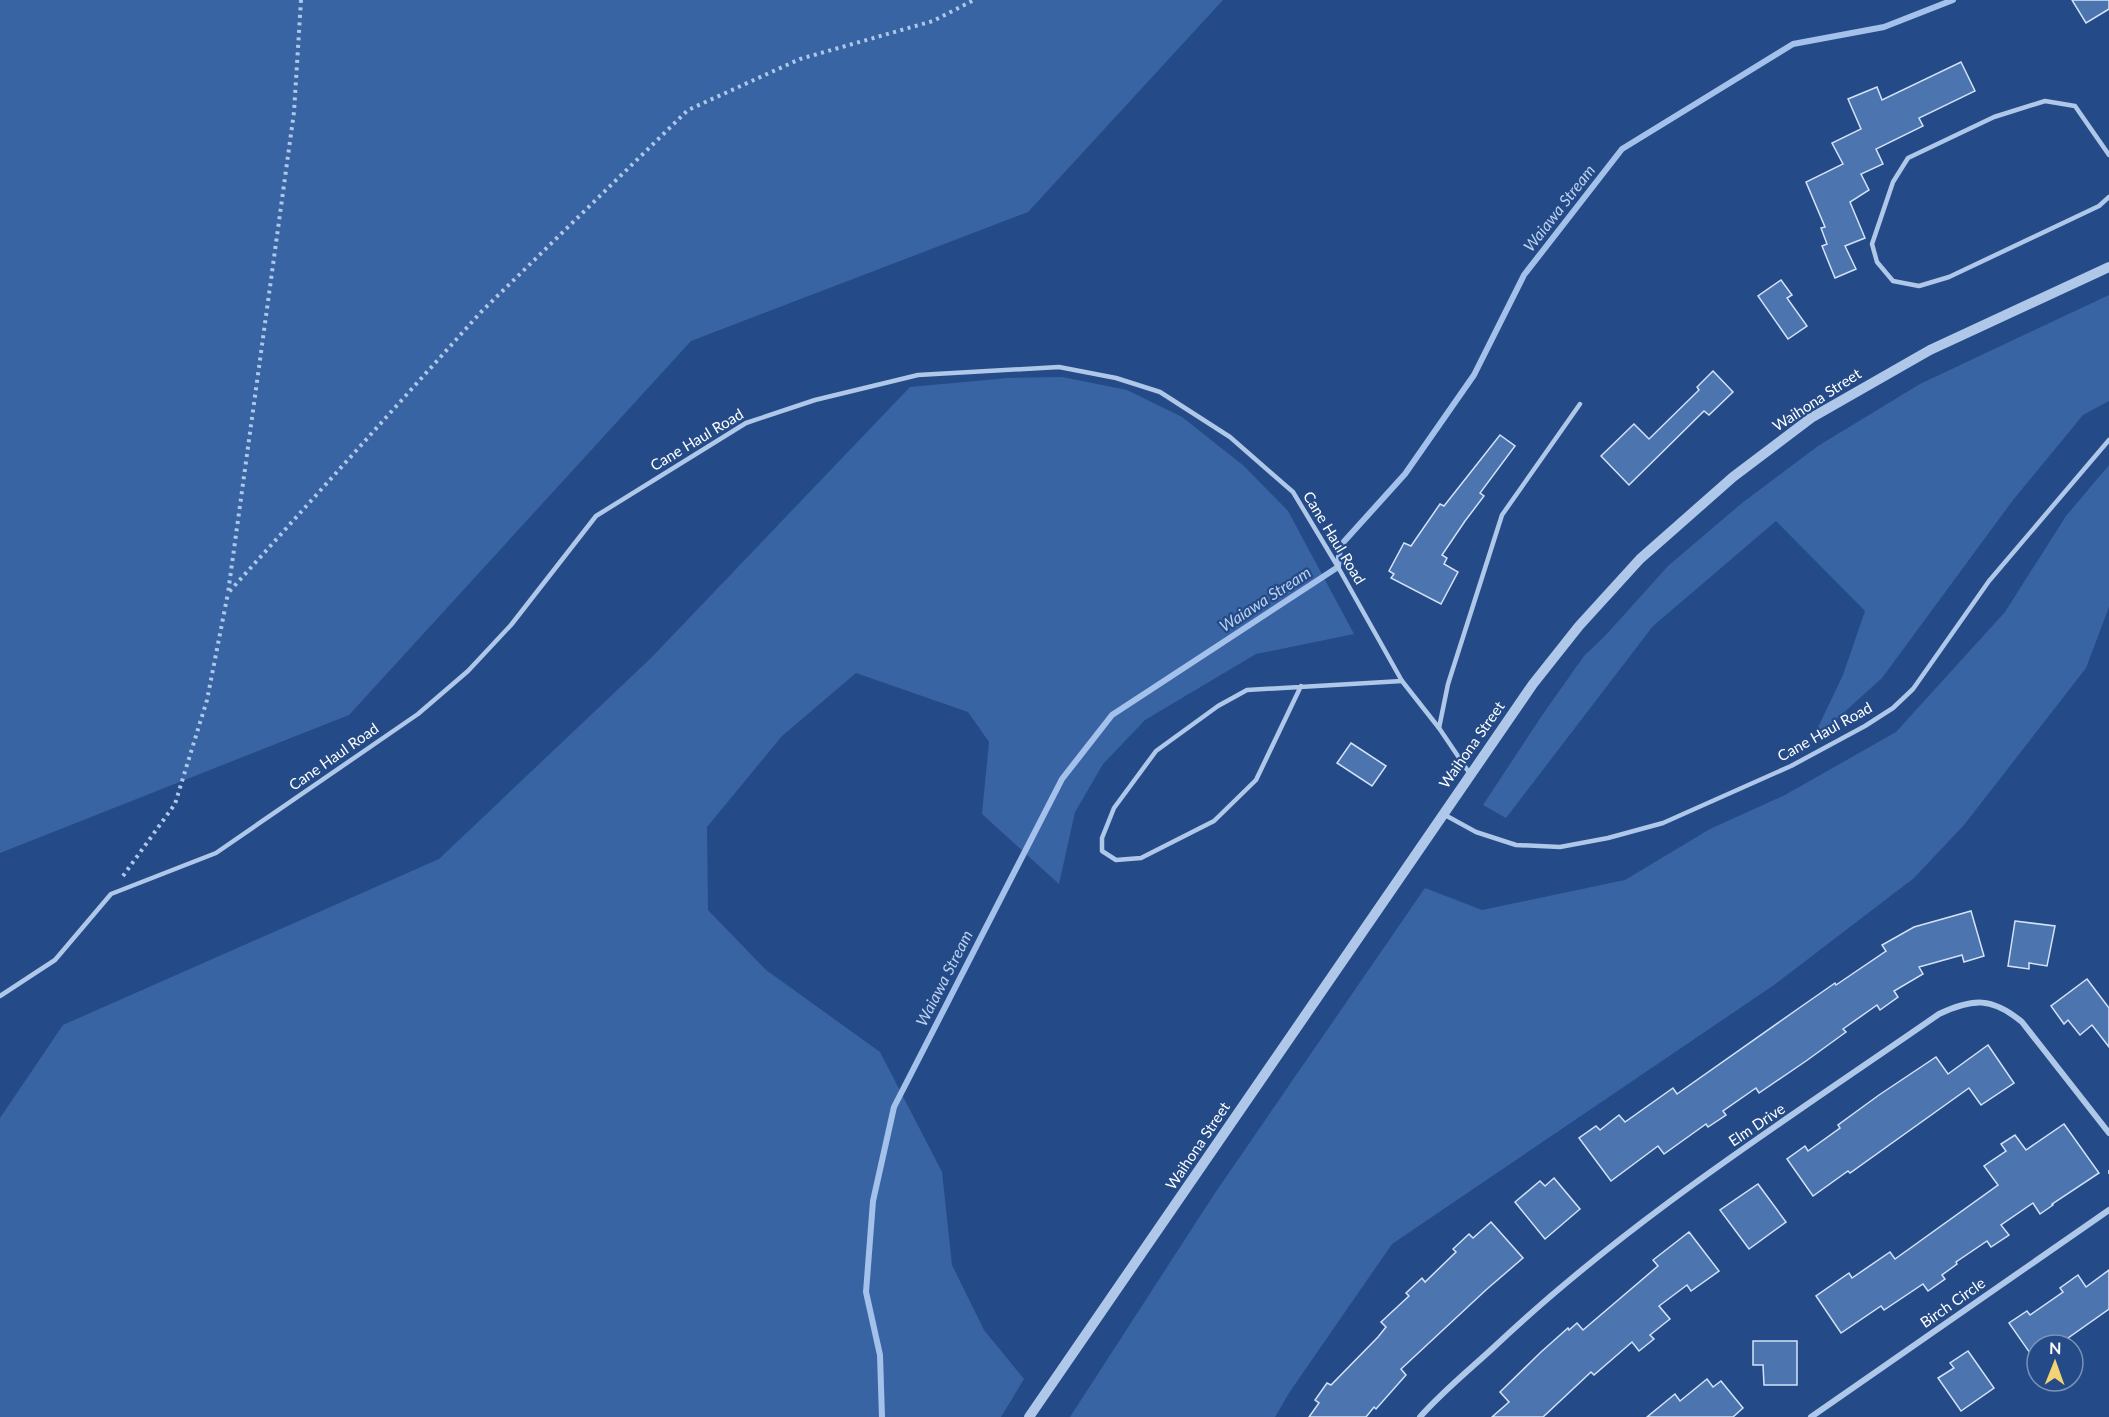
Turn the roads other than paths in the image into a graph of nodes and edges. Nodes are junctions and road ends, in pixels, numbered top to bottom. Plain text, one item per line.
1 (2109, 155) edge
2 (2109, 197) edge
3 (2109, 267) edge
4 (1580, 404) dead end
5 (2109, 440) edge
6 (1402, 681) junction
7 (1300, 686) junction
8 (1439, 728) junction
9 (1470, 774) junction
10 (1443, 814) junction
11 (0, 996) edge
12 (2109, 1133) edge
13 (2109, 1210) edge
14 (1029, 1417) edge
15 (1420, 1417) edge
16 (1811, 1417) edge

1 - 2 lane
3 - 9 street, Waihona Street
4 - 8 lane
5 - 10 lane, Cane Haul Road
6 - 7 lane
6 - 8 lane, Cane Haul Road
6 - 11 lane, Cane Haul Road
7 - 7 lane
8 - 9 lane, Cane Haul Road
9 - 10 street, Waihona Street
10 - 14 street, Waihona Street
12 - 15 street, Elm Drive
13 - 16 street, Birch Circle

